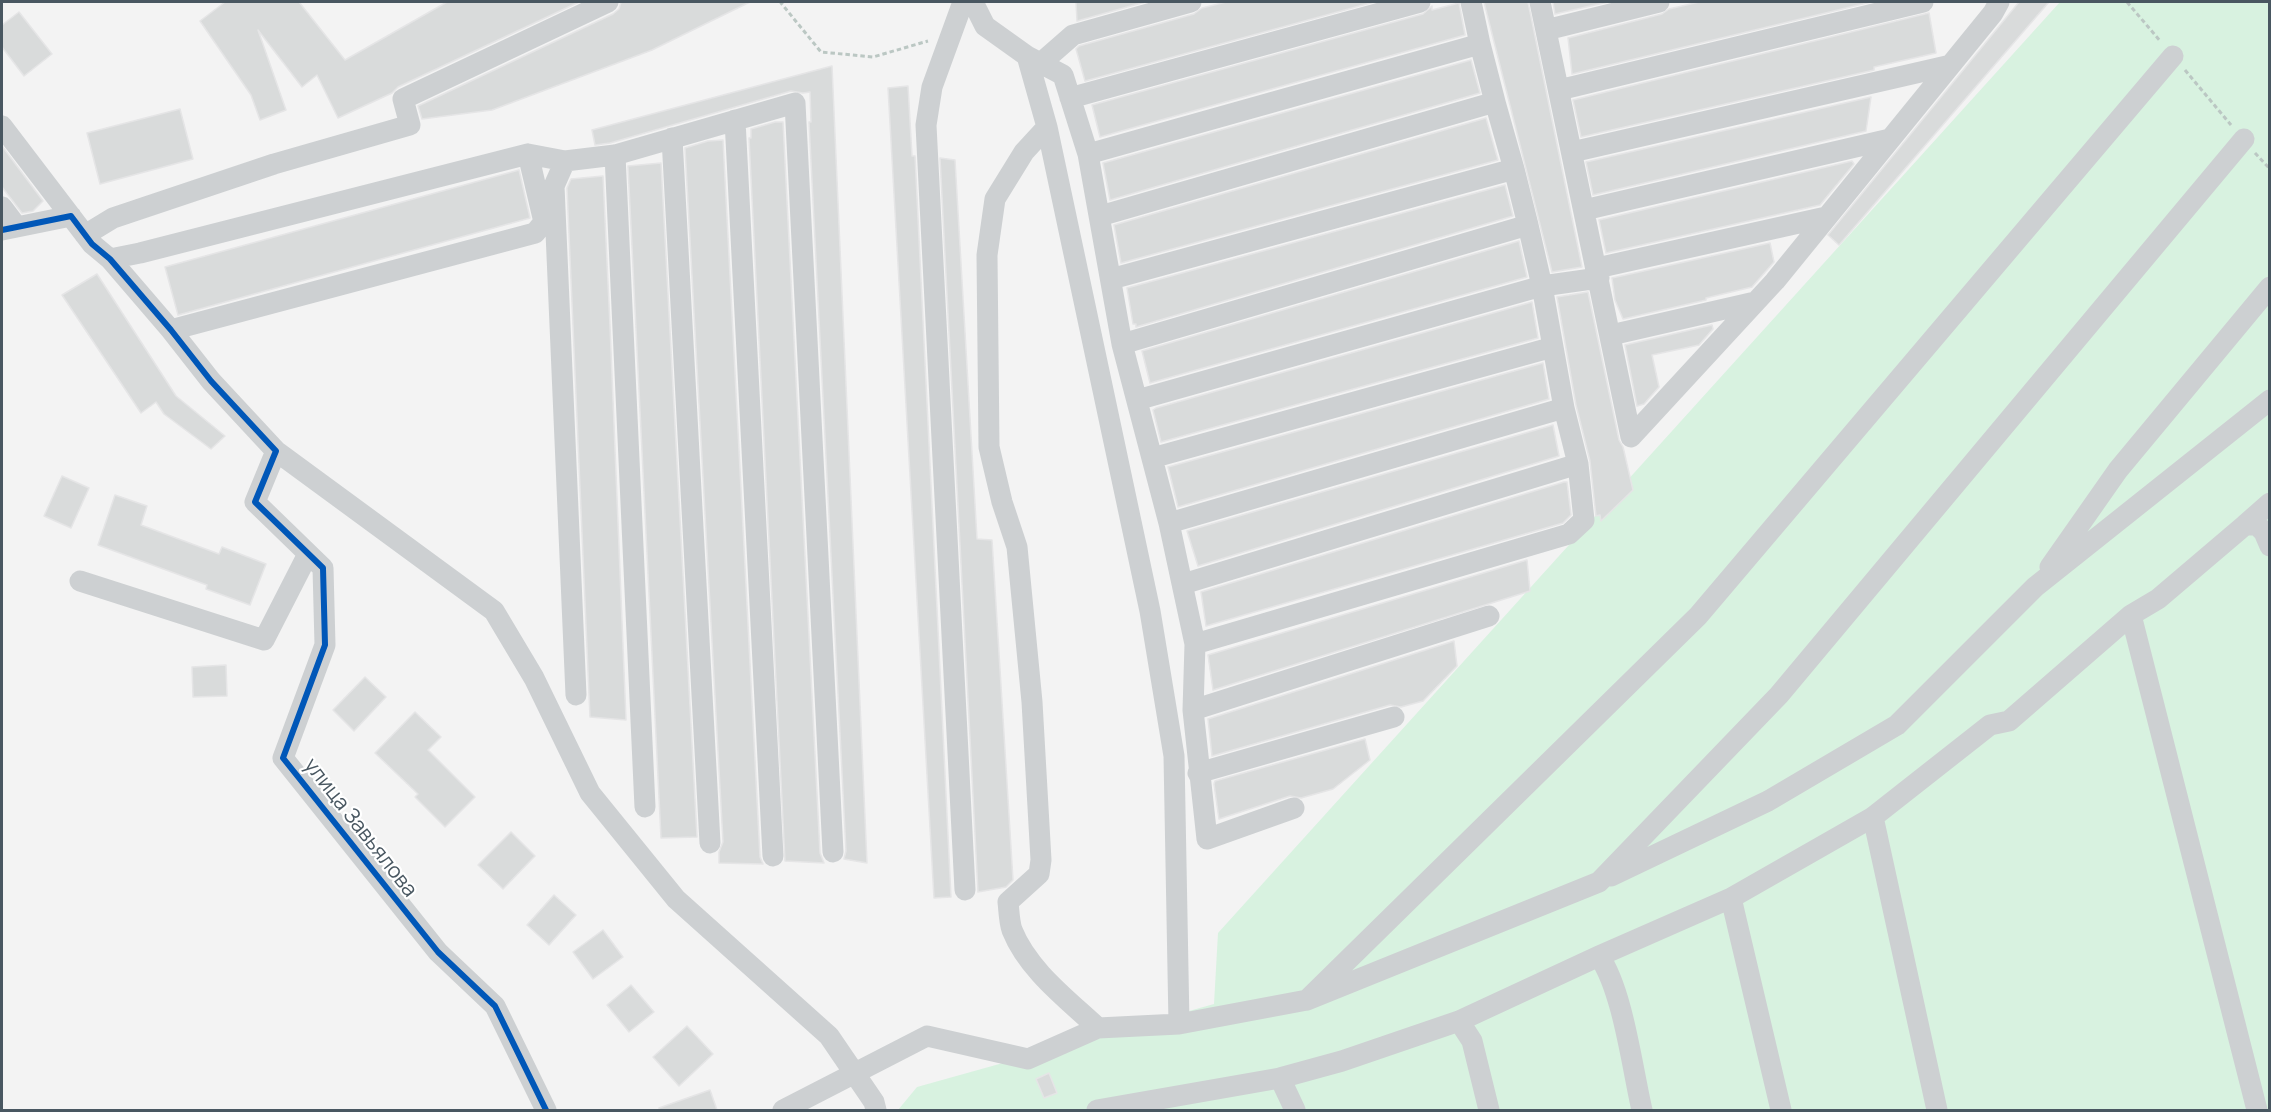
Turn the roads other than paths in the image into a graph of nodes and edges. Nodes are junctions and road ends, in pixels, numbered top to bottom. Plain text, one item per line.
1 (608, 2) edge
2 (963, 2) edge
3 (973, 2) edge
4 (1191, 2) edge
5 (1420, 2) edge
6 (1471, 2) edge
7 (1540, 2) edge
8 (1659, 2) edge
9 (1923, 2) edge
10 (1999, 2) edge
11 (1546, 30) junction
12 (1480, 44) junction
13 (2173, 56) road end
14 (1034, 60) junction
15 (1951, 65) junction
16 (1559, 90) junction
17 (1070, 98) junction
18 (1495, 102) junction
19 (735, 120) junction
20 (2, 126) edge
21 (1047, 127) junction
22 (672, 138) junction
23 (1890, 139) junction
24 (2244, 139) road end
25 (1572, 152) junction
26 (528, 154) junction
27 (615, 154) junction
28 (1088, 154) junction
29 (565, 161) junction
30 (1514, 169) junction
31 (2, 207) edge
32 (1584, 210) junction
33 (71, 216) junction
34 (1100, 216) junction
35 (1826, 217) junction
36 (1528, 225) junction
37 (9, 228) edge
38 (85, 235) junction
39 (110, 258) junction
40 (1598, 273) junction
41 (1111, 279) junction
42 (1542, 286) junction
43 (2270, 287) edge
44 (1755, 302) junction
45 (171, 330) junction
46 (1611, 335) junction
47 (1122, 344) junction
48 (1553, 347) junction
49 (1137, 400) junction
50 (2270, 400) edge
51 (1564, 408) junction
52 (276, 451) junction
53 (1152, 458) junction
54 (1578, 464) junction
55 (2270, 503) edge
56 (1169, 523) junction
57 (2245, 525) junction
58 (2270, 546) edge
59 (308, 554) junction
60 (80, 581) dead end
61 (1183, 584) junction
62 (2036, 587) junction
63 (2131, 615) junction
64 (1489, 616) dead end
65 (1195, 644) junction
66 (576, 695) dead end
67 (1193, 711) junction
68 (1394, 717) dead end
69 (1198, 773) junction
70 (645, 807) dead end
71 (1294, 808) dead end
72 (1873, 817) junction
73 (710, 843) dead end
74 (833, 852) dead end
75 (773, 856) dead end
76 (1599, 882) junction
77 (965, 890) dead end
78 (1731, 898) junction
79 (1599, 956) junction
80 (1307, 1000) junction
81 (1459, 1021) junction
82 (1179, 1024) junction
83 (1098, 1028) junction
84 (854, 1073) junction
85 (1280, 1078) junction
86 (1195, 1102) edge
87 (546, 1110) edge
88 (783, 1110) edge
89 (876, 1110) edge
90 (1097, 1110) edge
91 (1295, 1110) edge
92 (1489, 1110) edge
93 (1642, 1110) edge
94 (1781, 1110) edge
95 (1937, 1110) edge
96 (2257, 1110) edge

1 - 38 street
2 - 77 street
3 - 14 street
4 - 14 street
5 - 17 street
6 - 12 street
7 - 11 street
8 - 11 street
9 - 16 street
10 - 15 street
11 - 16 street
12 - 18 street
12 - 28 street
13 - 80 street
14 - 17 street
14 - 21 street
15 - 23 street
15 - 25 street
16 - 25 street
17 - 28 street
18 - 30 street
18 - 34 street
19 - 22 street
19 - 74 street
19 - 75 street
20 - 33 street
21 - 82 street
21 - 83 street
22 - 27 street
22 - 73 street
23 - 32 street
23 - 35 street
24 - 76 street
25 - 32 street
26 - 29 street
26 - 39 street
26 - 45 street
27 - 29 street
27 - 70 street
28 - 34 street
29 - 66 street
30 - 36 street
30 - 41 street
31 - 37 street
32 - 40 street
33 - 37 street
33 - 38 street
34 - 41 street
35 - 40 street
35 - 44 street
36 - 42 street
36 - 47 street
38 - 39 street
39 - 45 street
40 - 42 street
40 - 46 street
41 - 47 street
42 - 48 street
42 - 49 street
43 - 62 street
44 - 46 street
44 - 46 street
45 - 52 street
47 - 49 street
48 - 51 street
48 - 53 street
49 - 53 street
50 - 62 street
51 - 54 street
51 - 56 street
52 - 59 street, улица Завьялова
52 - 84 street
53 - 56 street
54 - 61 street
54 - 65 street
55 - 57 street
56 - 61 street
57 - 58 street
57 - 63 street
59 - 60 street
59 - 87 street, улица Завьялова
61 - 65 street
62 - 76 street
63 - 72 street
63 - 96 street
64 - 67 street
65 - 67 street
67 - 69 street
68 - 69 street
69 - 71 street
72 - 78 street
72 - 95 street
76 - 80 street
78 - 79 street
78 - 94 street
79 - 81 street
79 - 93 street
80 - 82 street
81 - 85 street
81 - 92 street
82 - 83 street
83 - 84 street
84 - 88 street
84 - 89 street
85 - 86 street
85 - 91 street
86 - 90 street

